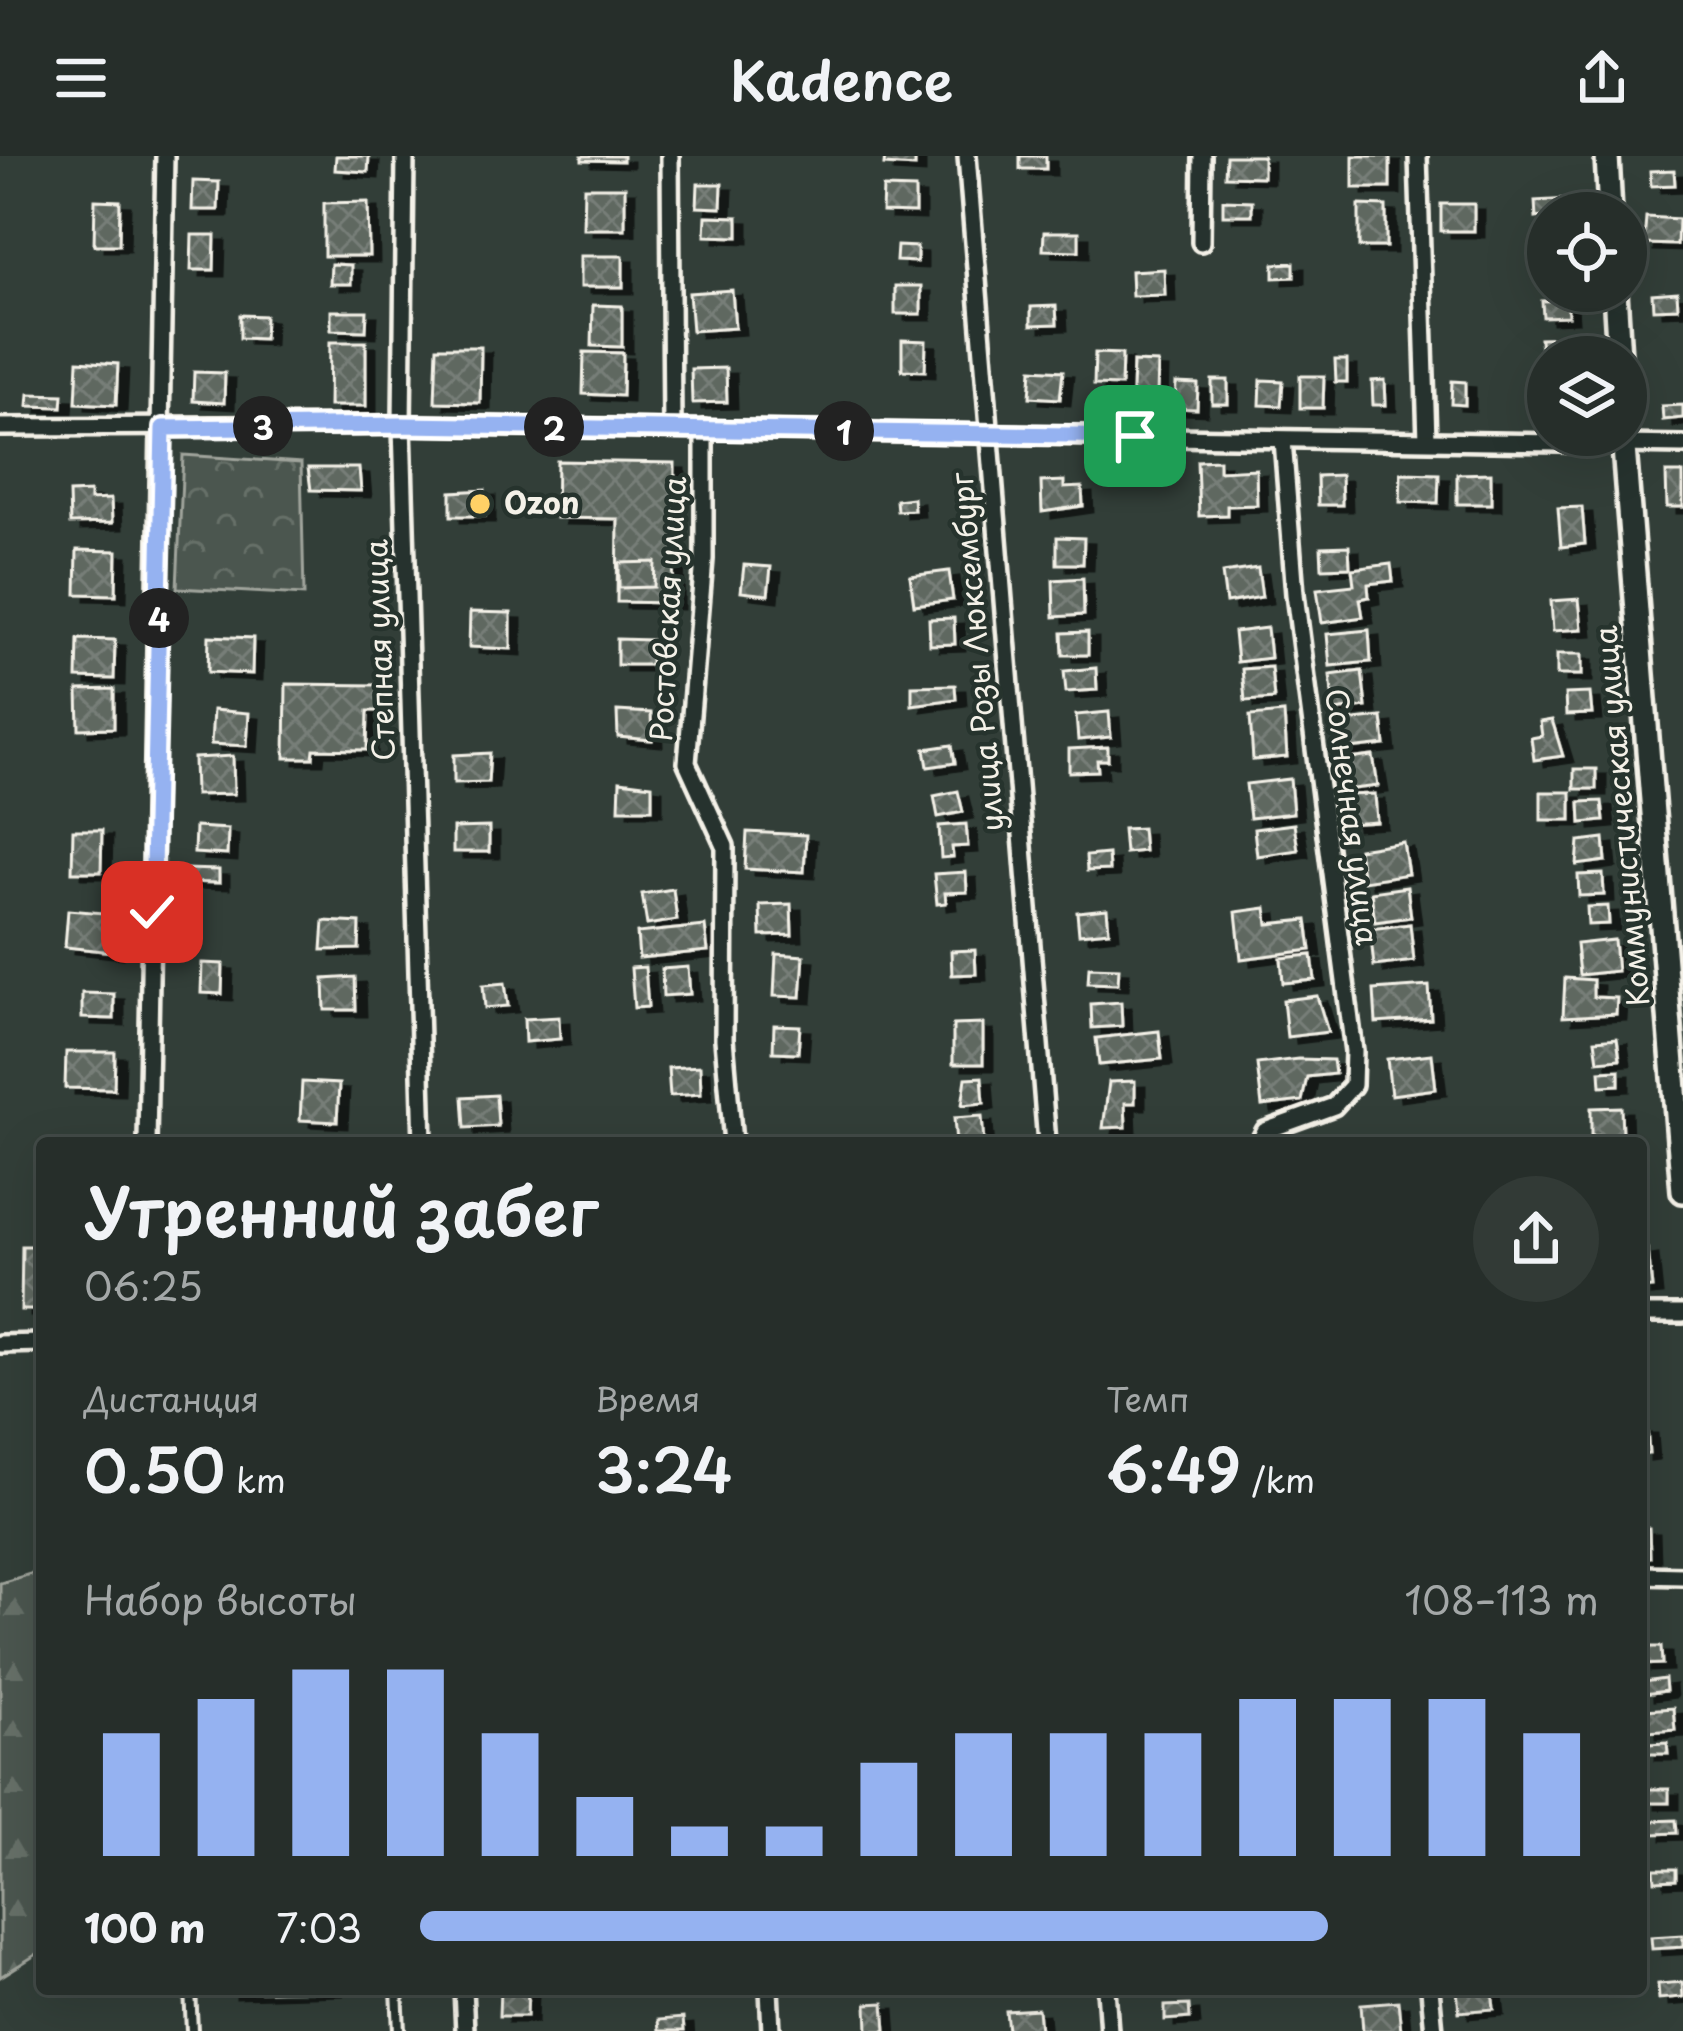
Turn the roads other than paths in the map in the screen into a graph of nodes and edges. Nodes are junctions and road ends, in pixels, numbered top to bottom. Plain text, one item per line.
1 (165, 156) edge
2 (405, 156) edge
3 (670, 156) edge
4 (967, 156) edge
5 (1202, 156) edge
6 (1418, 156) edge
7 (1607, 156) edge
8 (1609, 192) edge
9 (1202, 242) dead end
10 (402, 425) junction
11 (0, 427) edge
12 (163, 428) junction
13 (672, 429) junction
14 (704, 429) junction
15 (987, 433) junction
16 (1527, 439) edge
17 (1283, 440) junction
18 (1427, 440) junction
19 (1647, 441) edge
20 (1683, 445) edge
21 (1624, 456) edge
22 (147, 1137) edge
23 (423, 1137) edge
24 (732, 1137) edge
25 (1046, 1137) edge
26 (1262, 1137) edge
27 (1683, 1191) edge
28 (1683, 1314) edge
29 (1647, 1315) edge
30 (36, 1343) edge
31 (0, 1344) edge
32 (1647, 1575) edge
33 (1683, 1576) edge
34 (190, 1995) edge
35 (397, 1995) edge
36 (463, 1995) edge
37 (769, 1995) edge
38 (1106, 1995) edge
39 (1431, 1995) edge
40 (192, 2031) edge
41 (399, 2031) edge
42 (465, 2031) edge
43 (771, 2031) edge
44 (1109, 2031) edge
45 (1434, 2031) edge

1 - 12 street
2 - 10 street, Степная улица
3 - 13 street
4 - 15 street, улица Розы Люксембург
5 - 9 street
6 - 18 street
7 - 8 main road
10 - 12 street
10 - 13 street
10 - 23 street, Степная улица
11 - 12 street
12 - 22 street
13 - 14 street
14 - 15 street
14 - 24 street, Ростовская улица
15 - 17 street
15 - 25 street, улица Розы Люксембург
16 - 18 street
17 - 18 street
17 - 26 street, Солнечная улица
19 - 20 street
21 - 27 main road, Коммунистическая улица
28 - 29 street
30 - 31 street
32 - 33 street
34 - 40 lane
35 - 41 lane
36 - 42 street
37 - 43 street
38 - 44 street
39 - 45 street

